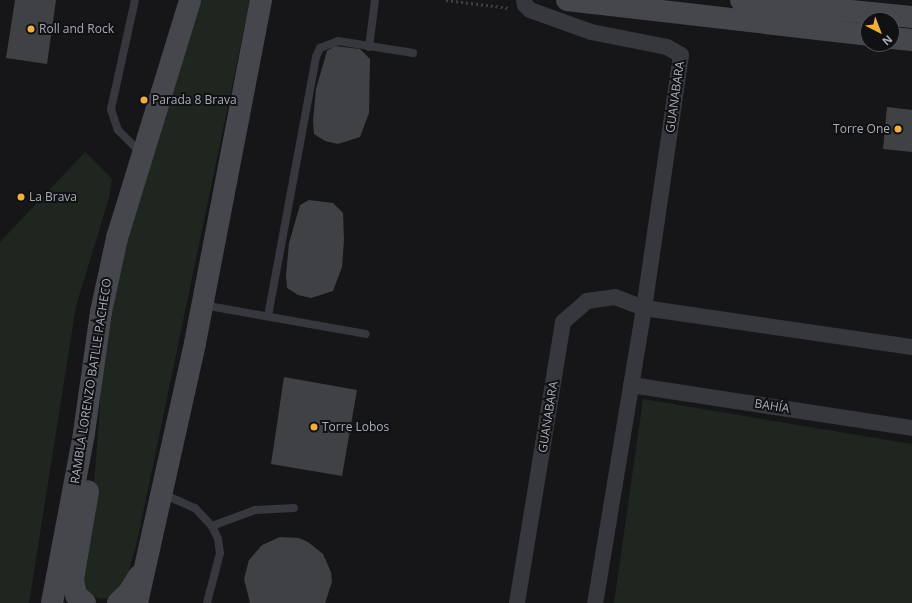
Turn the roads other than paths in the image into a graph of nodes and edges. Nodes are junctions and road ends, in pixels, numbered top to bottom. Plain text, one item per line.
1 (135, 0) edge
2 (190, 0) edge
3 (261, 0) edge
4 (375, 0) edge
5 (524, 0) edge
6 (567, 0) edge
7 (739, 6) edge
8 (912, 17) edge
9 (860, 33) edge
10 (900, 39) edge
11 (912, 40) edge
12 (369, 46) junction
13 (413, 53) dead end
14 (141, 153) junction
15 (202, 305) junction
16 (644, 308) junction
17 (268, 316) junction
18 (365, 334) dead end
19 (912, 347) edge
20 (631, 385) junction
21 (912, 428) edge
22 (84, 433) junction
23 (162, 494) junction
24 (294, 508) dead end
25 (212, 526) junction
26 (146, 564) junction
27 (52, 603) edge
28 (85, 603) edge
29 (118, 603) edge
30 (137, 603) edge
31 (207, 603) edge
32 (517, 603) edge
33 (595, 603) edge

1 - 14 lane
2 - 14 main road, RAMBLA LORENZO BATLLE PACHECO
3 - 15 main road
4 - 12 lane
5 - 16 street, GUANABARA
6 - 7 main road
7 - 8 main road
7 - 9 main road
10 - 11 main road
12 - 13 lane
12 - 17 lane
14 - 22 main road, RAMBLA LORENZO BATLLE PACHECO
15 - 17 lane
15 - 23 main road
16 - 19 street
16 - 20 street, GUANABARA
16 - 32 street, GUANABARA
17 - 18 lane
20 - 21 street, BAHÍA
20 - 33 street, GUANABARA
22 - 27 main road, RAMBLA LORENZO BATLLE PACHECO
22 - 28 main road
23 - 25 lane
23 - 26 main road
24 - 25 lane
25 - 31 lane
26 - 29 main road
26 - 30 main road

